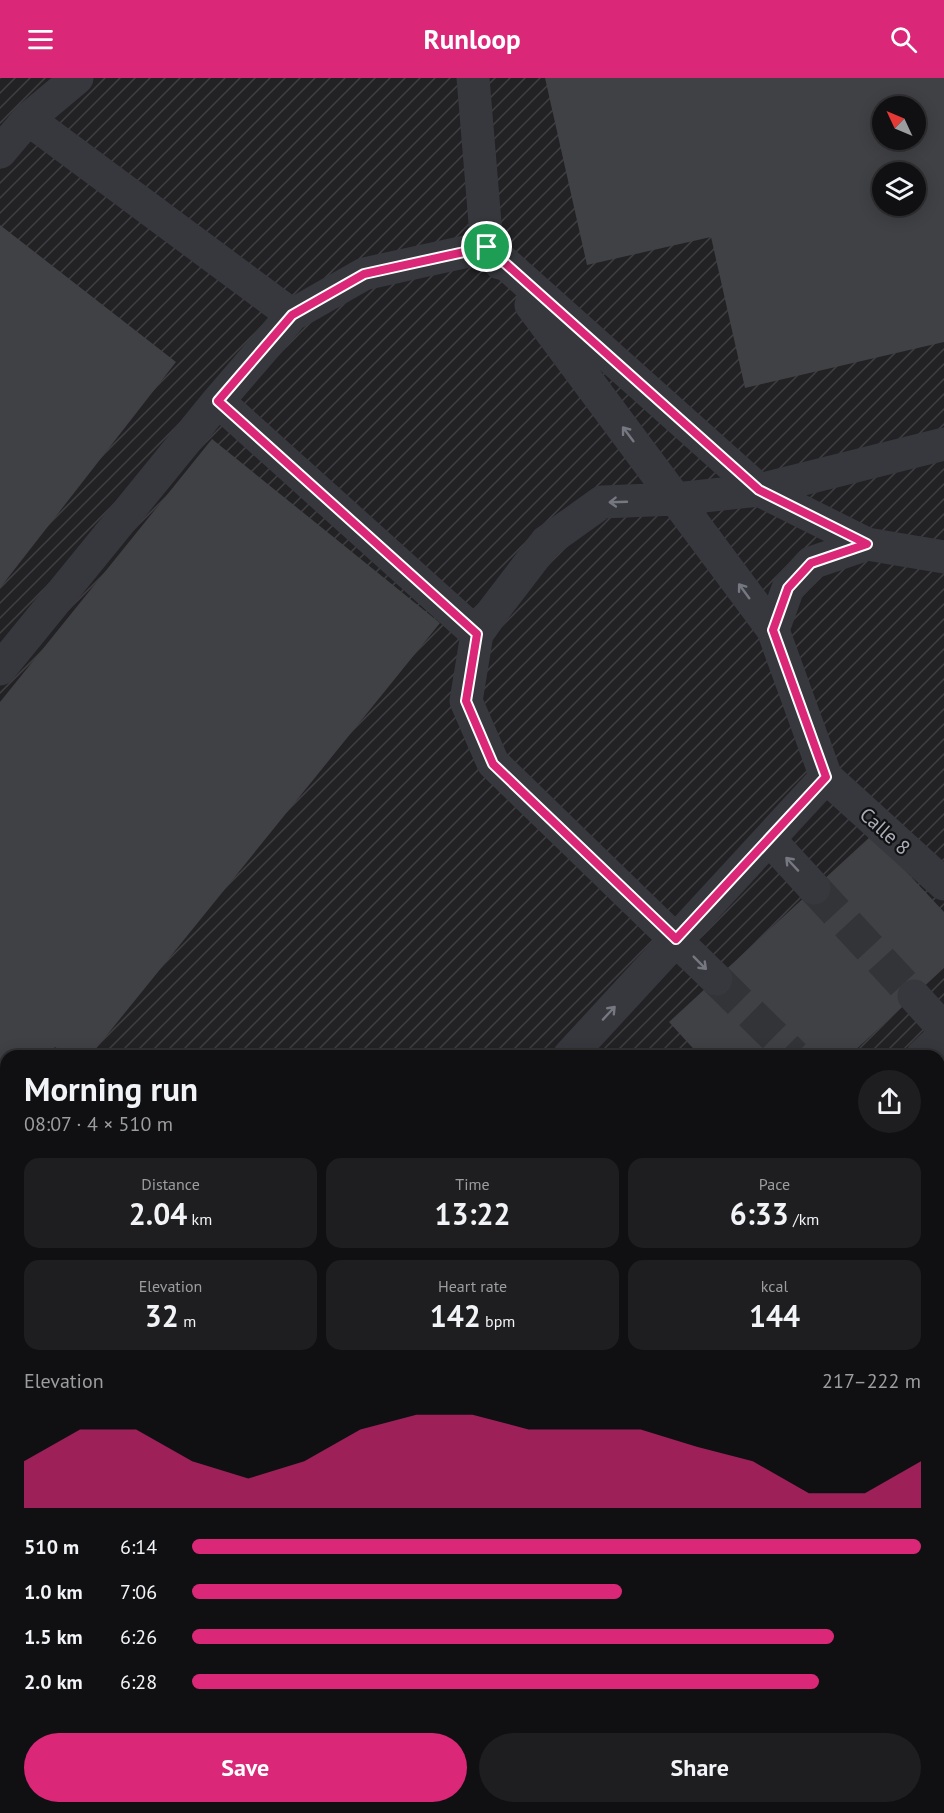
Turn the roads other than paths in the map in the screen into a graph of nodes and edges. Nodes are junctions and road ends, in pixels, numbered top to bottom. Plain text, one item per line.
1 (77, 78) edge
2 (472, 78) edge
3 (28, 118) junction
4 (0, 153) edge
5 (487, 247) junction
6 (292, 315) junction
7 (218, 401) junction
8 (944, 444) edge
9 (759, 490) junction
10 (676, 499) junction
11 (867, 544) junction
12 (944, 557) edge
13 (773, 630) junction
14 (477, 634) junction
15 (0, 669) edge
16 (826, 777) junction
17 (769, 839) junction
18 (944, 884) edge
19 (814, 888) tunnel mouth
20 (676, 939) junction
21 (716, 979) tunnel mouth
22 (914, 996) tunnel mouth
23 (944, 1029) edge
24 (944, 1035) edge
25 (574, 1050) edge
26 (928, 1050) edge

1 - 3 street
2 - 5 street
3 - 4 street
3 - 6 street
5 - 6 street
5 - 9 street
10 -> 5 street
6 - 7 street
7 - 14 street
7 - 15 street
8 - 9 street
9 - 10 street
9 - 11 street
13 -> 10 street
10 -> 14 street
11 - 12 street
11 - 13 street
13 - 16 street
14 - 20 street
16 - 17 street
16 - 18 street, Calle 8
19 -> 17 street
17 - 20 street
20 -> 21 street
25 -> 20 street
22 - 23 street
24 - 26 street

